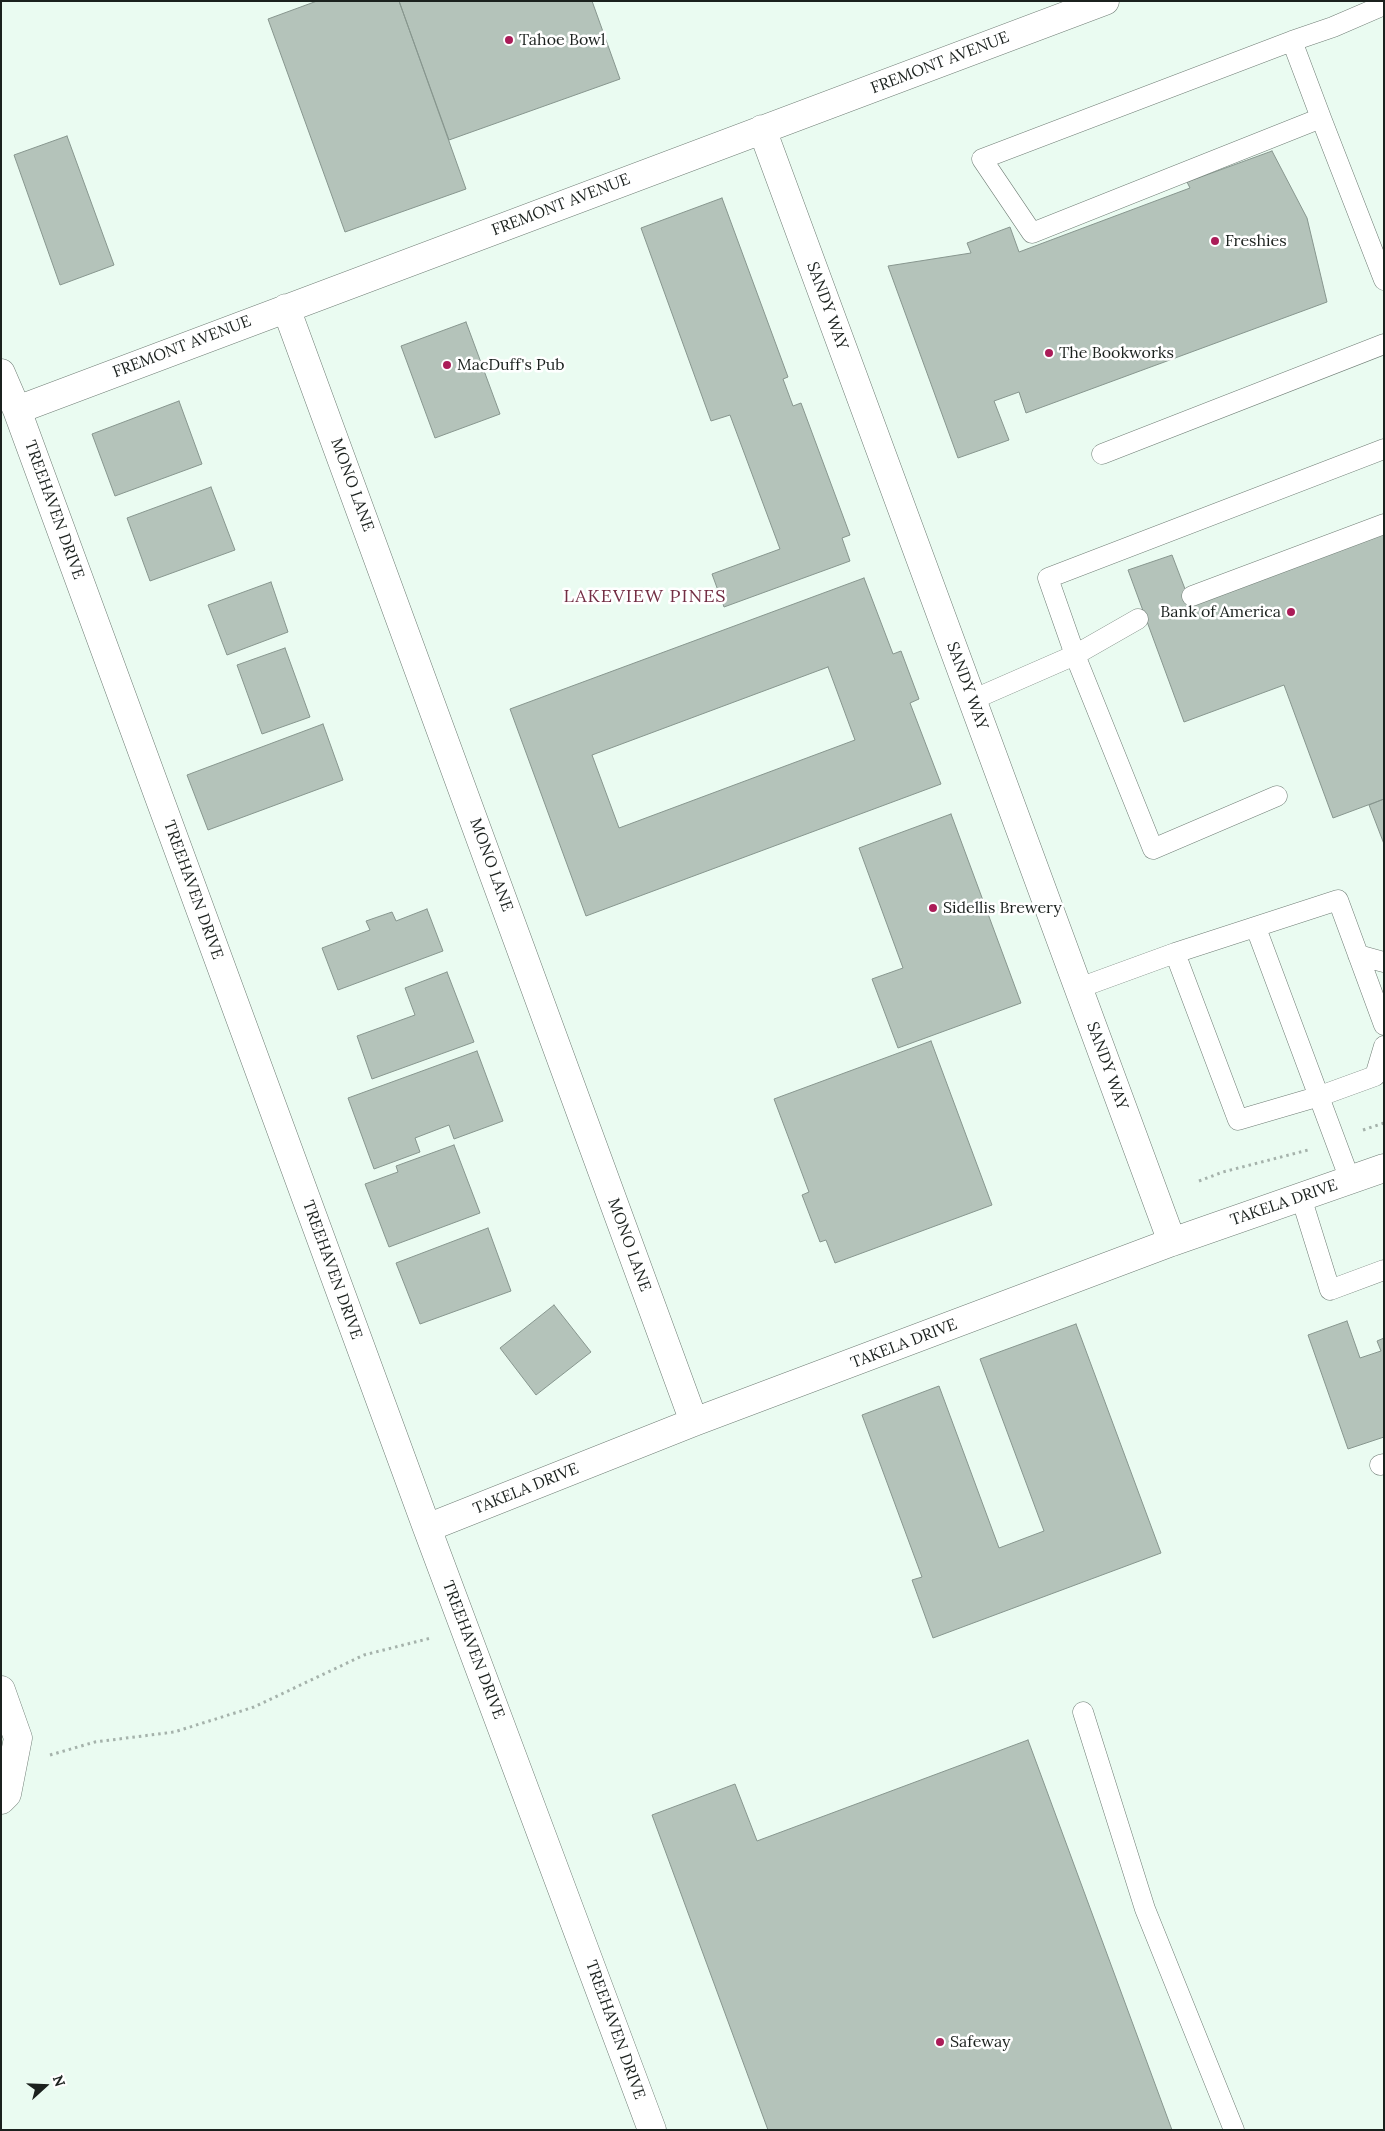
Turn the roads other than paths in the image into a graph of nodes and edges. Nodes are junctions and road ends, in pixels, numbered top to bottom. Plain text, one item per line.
1 (1105, 1) edge
2 (1384, 5) edge
3 (1292, 41) junction
4 (1321, 118) junction
5 (762, 129) junction
6 (1384, 280) edge
7 (286, 308) junction
8 (1384, 344) edge
9 (1, 373) edge
10 (17, 410) junction
11 (1384, 449) edge
12 (1102, 454) dead end
13 (1384, 524) edge
14 (1192, 596) dead end
15 (1138, 619) dead end
16 (1074, 655) junction
17 (972, 700) junction
18 (1277, 796) dead end
19 (1256, 928) junction
20 (1175, 953) junction
21 (1358, 954) junction
22 (1384, 962) edge
23 (1079, 988) junction
24 (1384, 1025) edge
25 (1384, 1046) edge
26 (1379, 1077) edge
27 (1320, 1096) junction
28 (1384, 1168) edge
29 (1350, 1180) junction
30 (1301, 1197) junction
31 (1172, 1242) junction
32 (1384, 1270) edge
33 (694, 1422) junction
34 (427, 1528) junction
35 (1, 1690) edge
36 (1083, 1712) dead end
37 (4, 1797) edge
38 (652, 2130) edge
39 (1234, 2130) edge

1 - 5 street, FREMONT AVENUE
2 - 3 lane
3 - 4 lane
3 - 4 lane
4 - 6 lane
5 - 7 street, FREMONT AVENUE
5 - 17 street, SANDY WAY
7 - 10 street, FREMONT AVENUE
7 - 33 street, MONO LANE
8 - 12 lane
9 - 10 street, TREEHAVEN DRIVE
10 - 34 street, TREEHAVEN DRIVE
11 - 16 lane
13 - 14 lane
15 - 16 lane
16 - 17 lane
16 - 18 lane
17 - 23 street, SANDY WAY
19 - 20 lane
19 - 21 lane
19 - 27 lane
20 - 23 lane
20 - 27 lane
21 - 22 lane
21 - 24 lane
23 - 31 street, SANDY WAY
25 - 26 lane
26 - 27 lane
27 - 29 lane
28 - 29 street, TAKELA DRIVE
29 - 30 street, TAKELA DRIVE
30 - 31 street, TAKELA DRIVE
30 - 32 lane
31 - 33 street, TAKELA DRIVE
33 - 34 street, TAKELA DRIVE
34 - 38 street, TREEHAVEN DRIVE
35 - 37 street
36 - 39 lane

